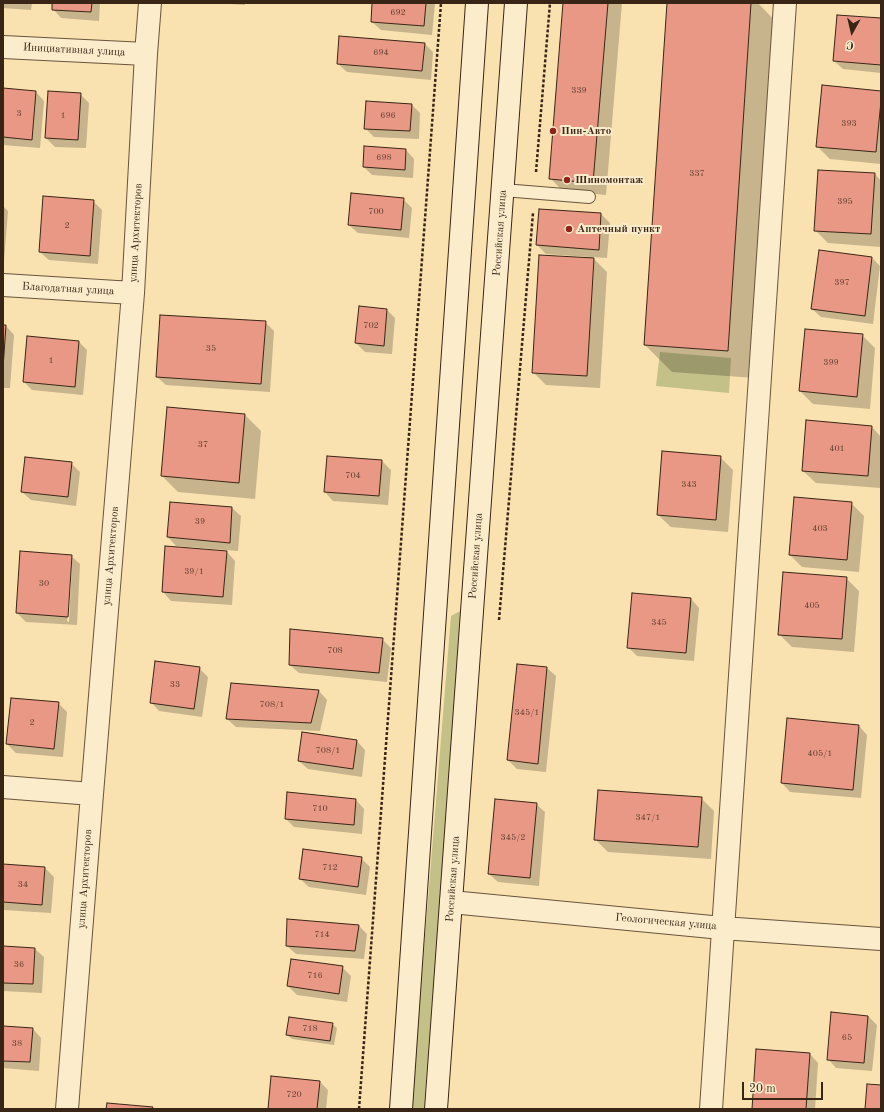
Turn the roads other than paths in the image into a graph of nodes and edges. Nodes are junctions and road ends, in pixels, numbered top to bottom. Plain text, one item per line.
1 (150, 3) edge
2 (477, 3) edge
3 (516, 3) edge
4 (785, 3) edge
5 (3, 46) edge
6 (146, 54) junction
7 (503, 190) junction
8 (588, 197) dead end
9 (3, 285) edge
10 (133, 293) junction
11 (3, 787) edge
12 (92, 794) junction
13 (451, 902) junction
14 (722, 928) junction
15 (881, 939) edge
16 (67, 1109) edge
17 (401, 1109) edge
18 (436, 1109) edge
19 (711, 1109) edge

1 - 6 street, улица Архитекторов
2 - 17 street
3 - 7 street, Российская улица
4 - 14 street
5 - 6 street, Инициативная улица
6 - 10 street, улица Архитекторов
7 - 8 lane
7 - 13 street, Российская улица
9 - 10 street, Благодатная улица
10 - 12 street, улица Архитекторов
11 - 12 street
12 - 16 street, улица Архитекторов
13 - 14 street, Геологическая улица
13 - 18 street, Российская улица
14 - 15 street, Геологическая улица
14 - 19 street

